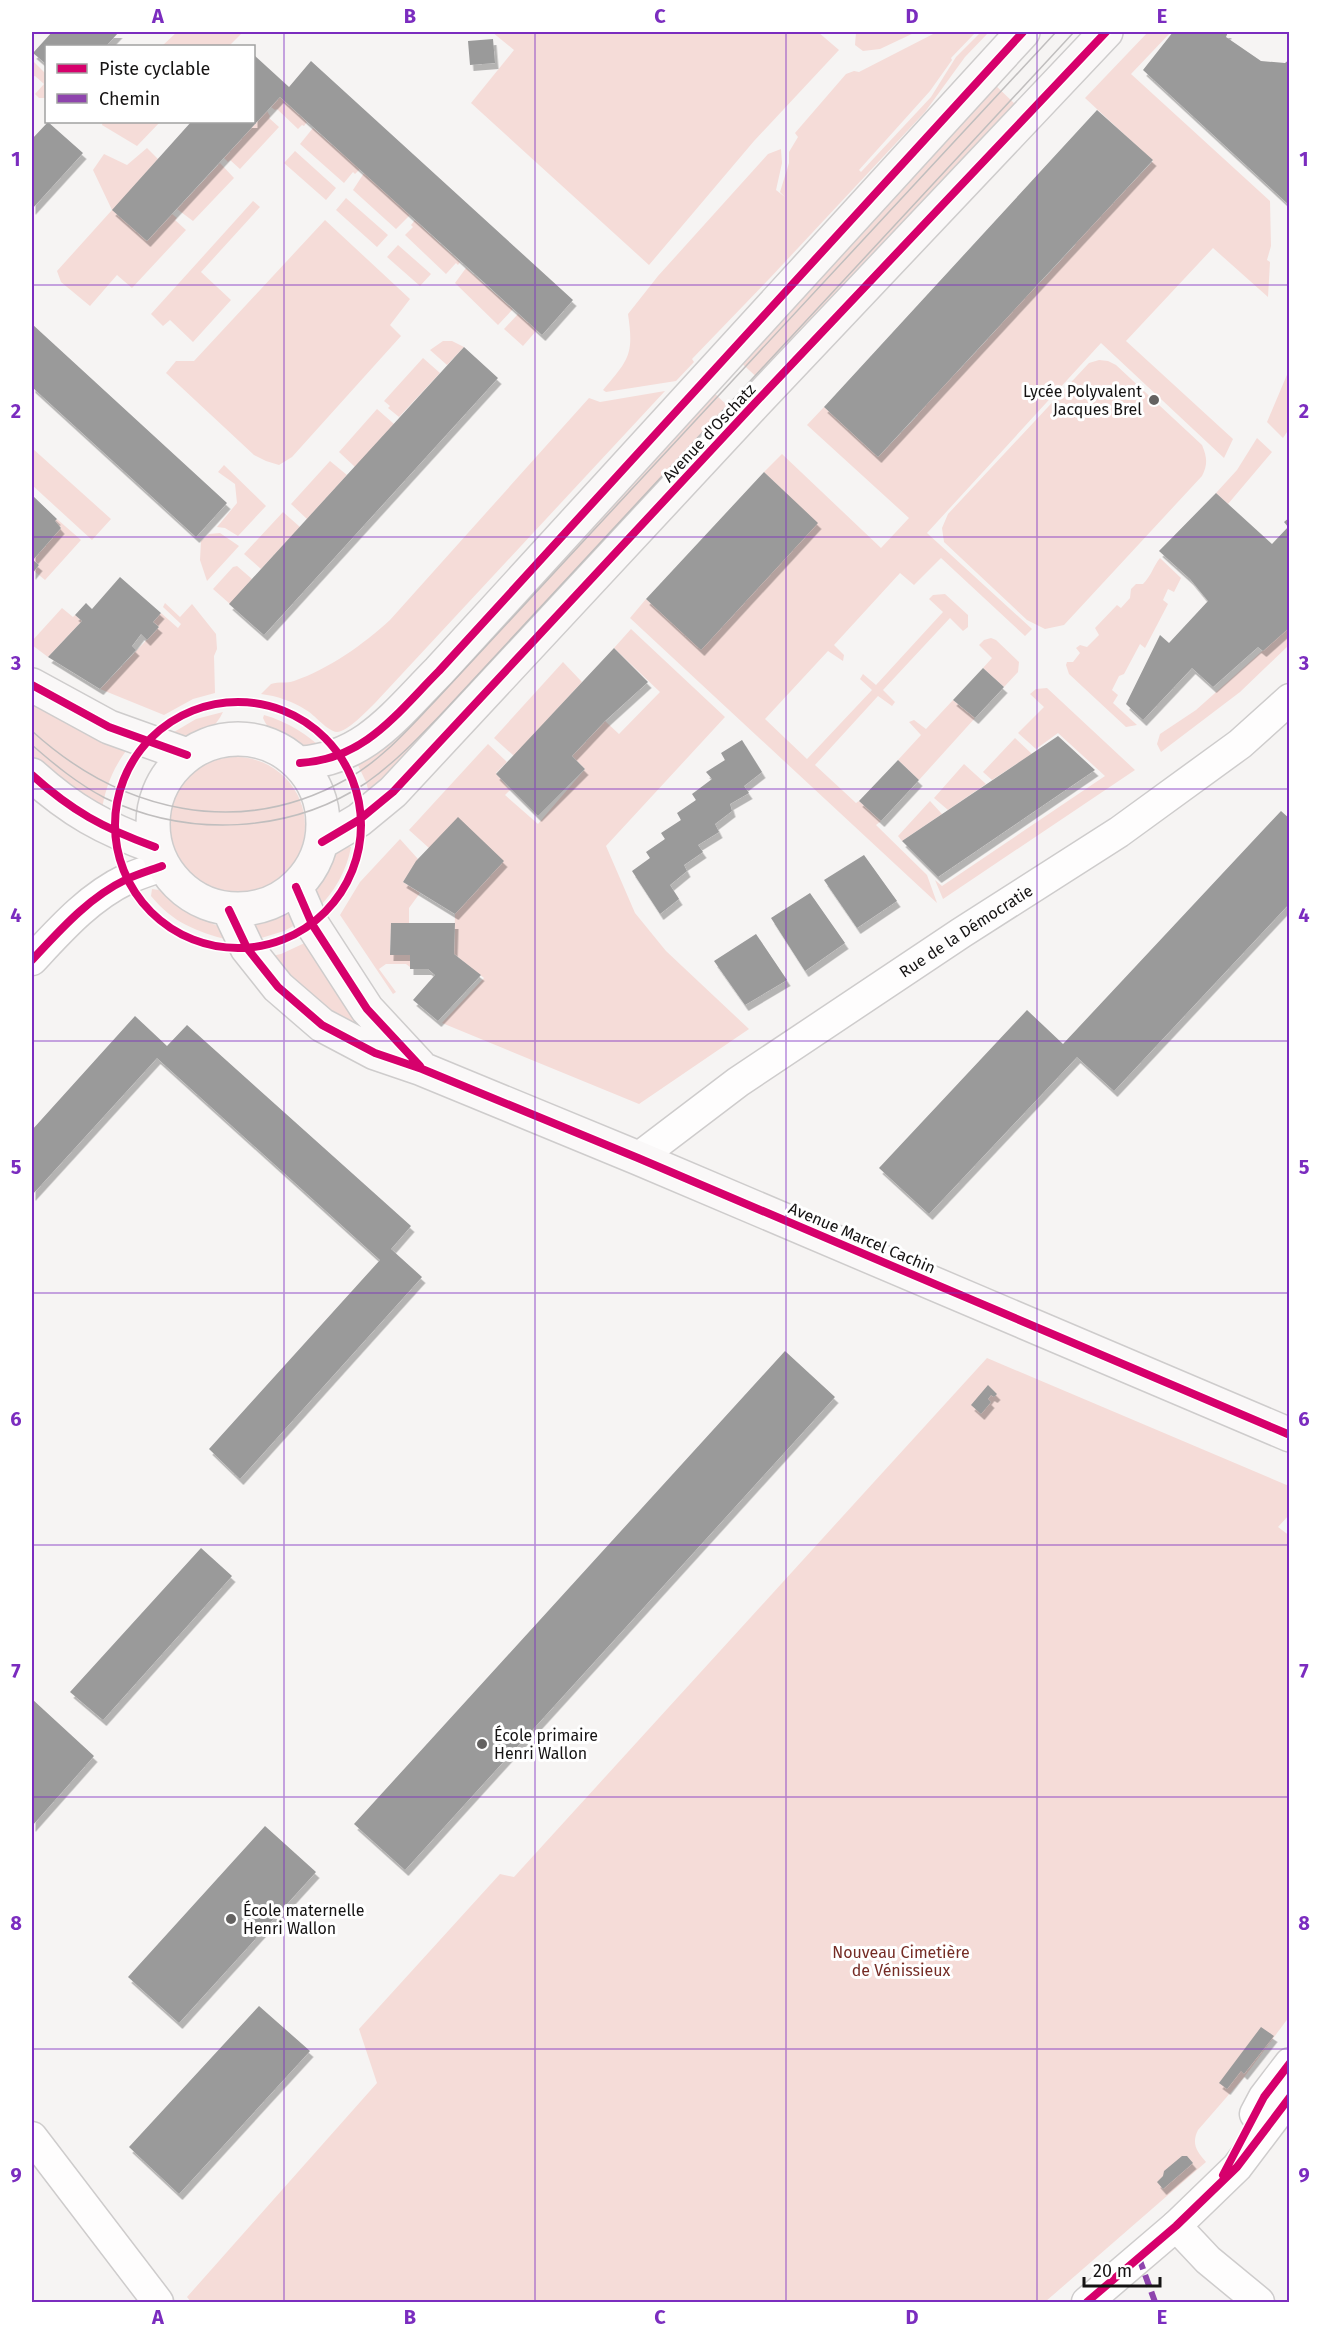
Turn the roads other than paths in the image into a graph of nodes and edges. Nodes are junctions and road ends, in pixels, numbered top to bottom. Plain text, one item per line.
1 (1023, 32) edge
2 (1106, 32) edge
3 (32, 685) edge
4 (1290, 699) edge
5 (187, 755) junction
6 (300, 763) junction
7 (32, 775) edge
8 (322, 842) junction
9 (158, 856) junction
10 (296, 887) junction
11 (229, 910) junction
12 (32, 960) edge
13 (422, 1069) junction
14 (638, 1158) junction
15 (1290, 1435) edge
16 (1290, 2063) edge
17 (1290, 2097) edge
18 (32, 2137) edge
19 (1217, 2186) junction
20 (1176, 2226) junction
21 (158, 2302) edge
22 (1087, 2302) edge
23 (1259, 2302) edge

1 - 6 street
2 - 8 street, Avenue d'Oschatz
3 - 5 street
4 - 14 street, Rue de la Démocratie
5 - 6 street
5 - 9 street
6 - 8 street
7 - 9 street
8 - 10 street
9 - 11 street
9 - 12 street
10 - 11 street
10 - 13 street, Avenue Marcel Cachin
11 - 13 street, Avenue Marcel Cachin
13 - 14 street, Avenue Marcel Cachin
14 - 15 street, Avenue Marcel Cachin
16 - 19 street
17 - 19 street
18 - 21 street
19 - 20 street
20 - 22 street
20 - 23 street

